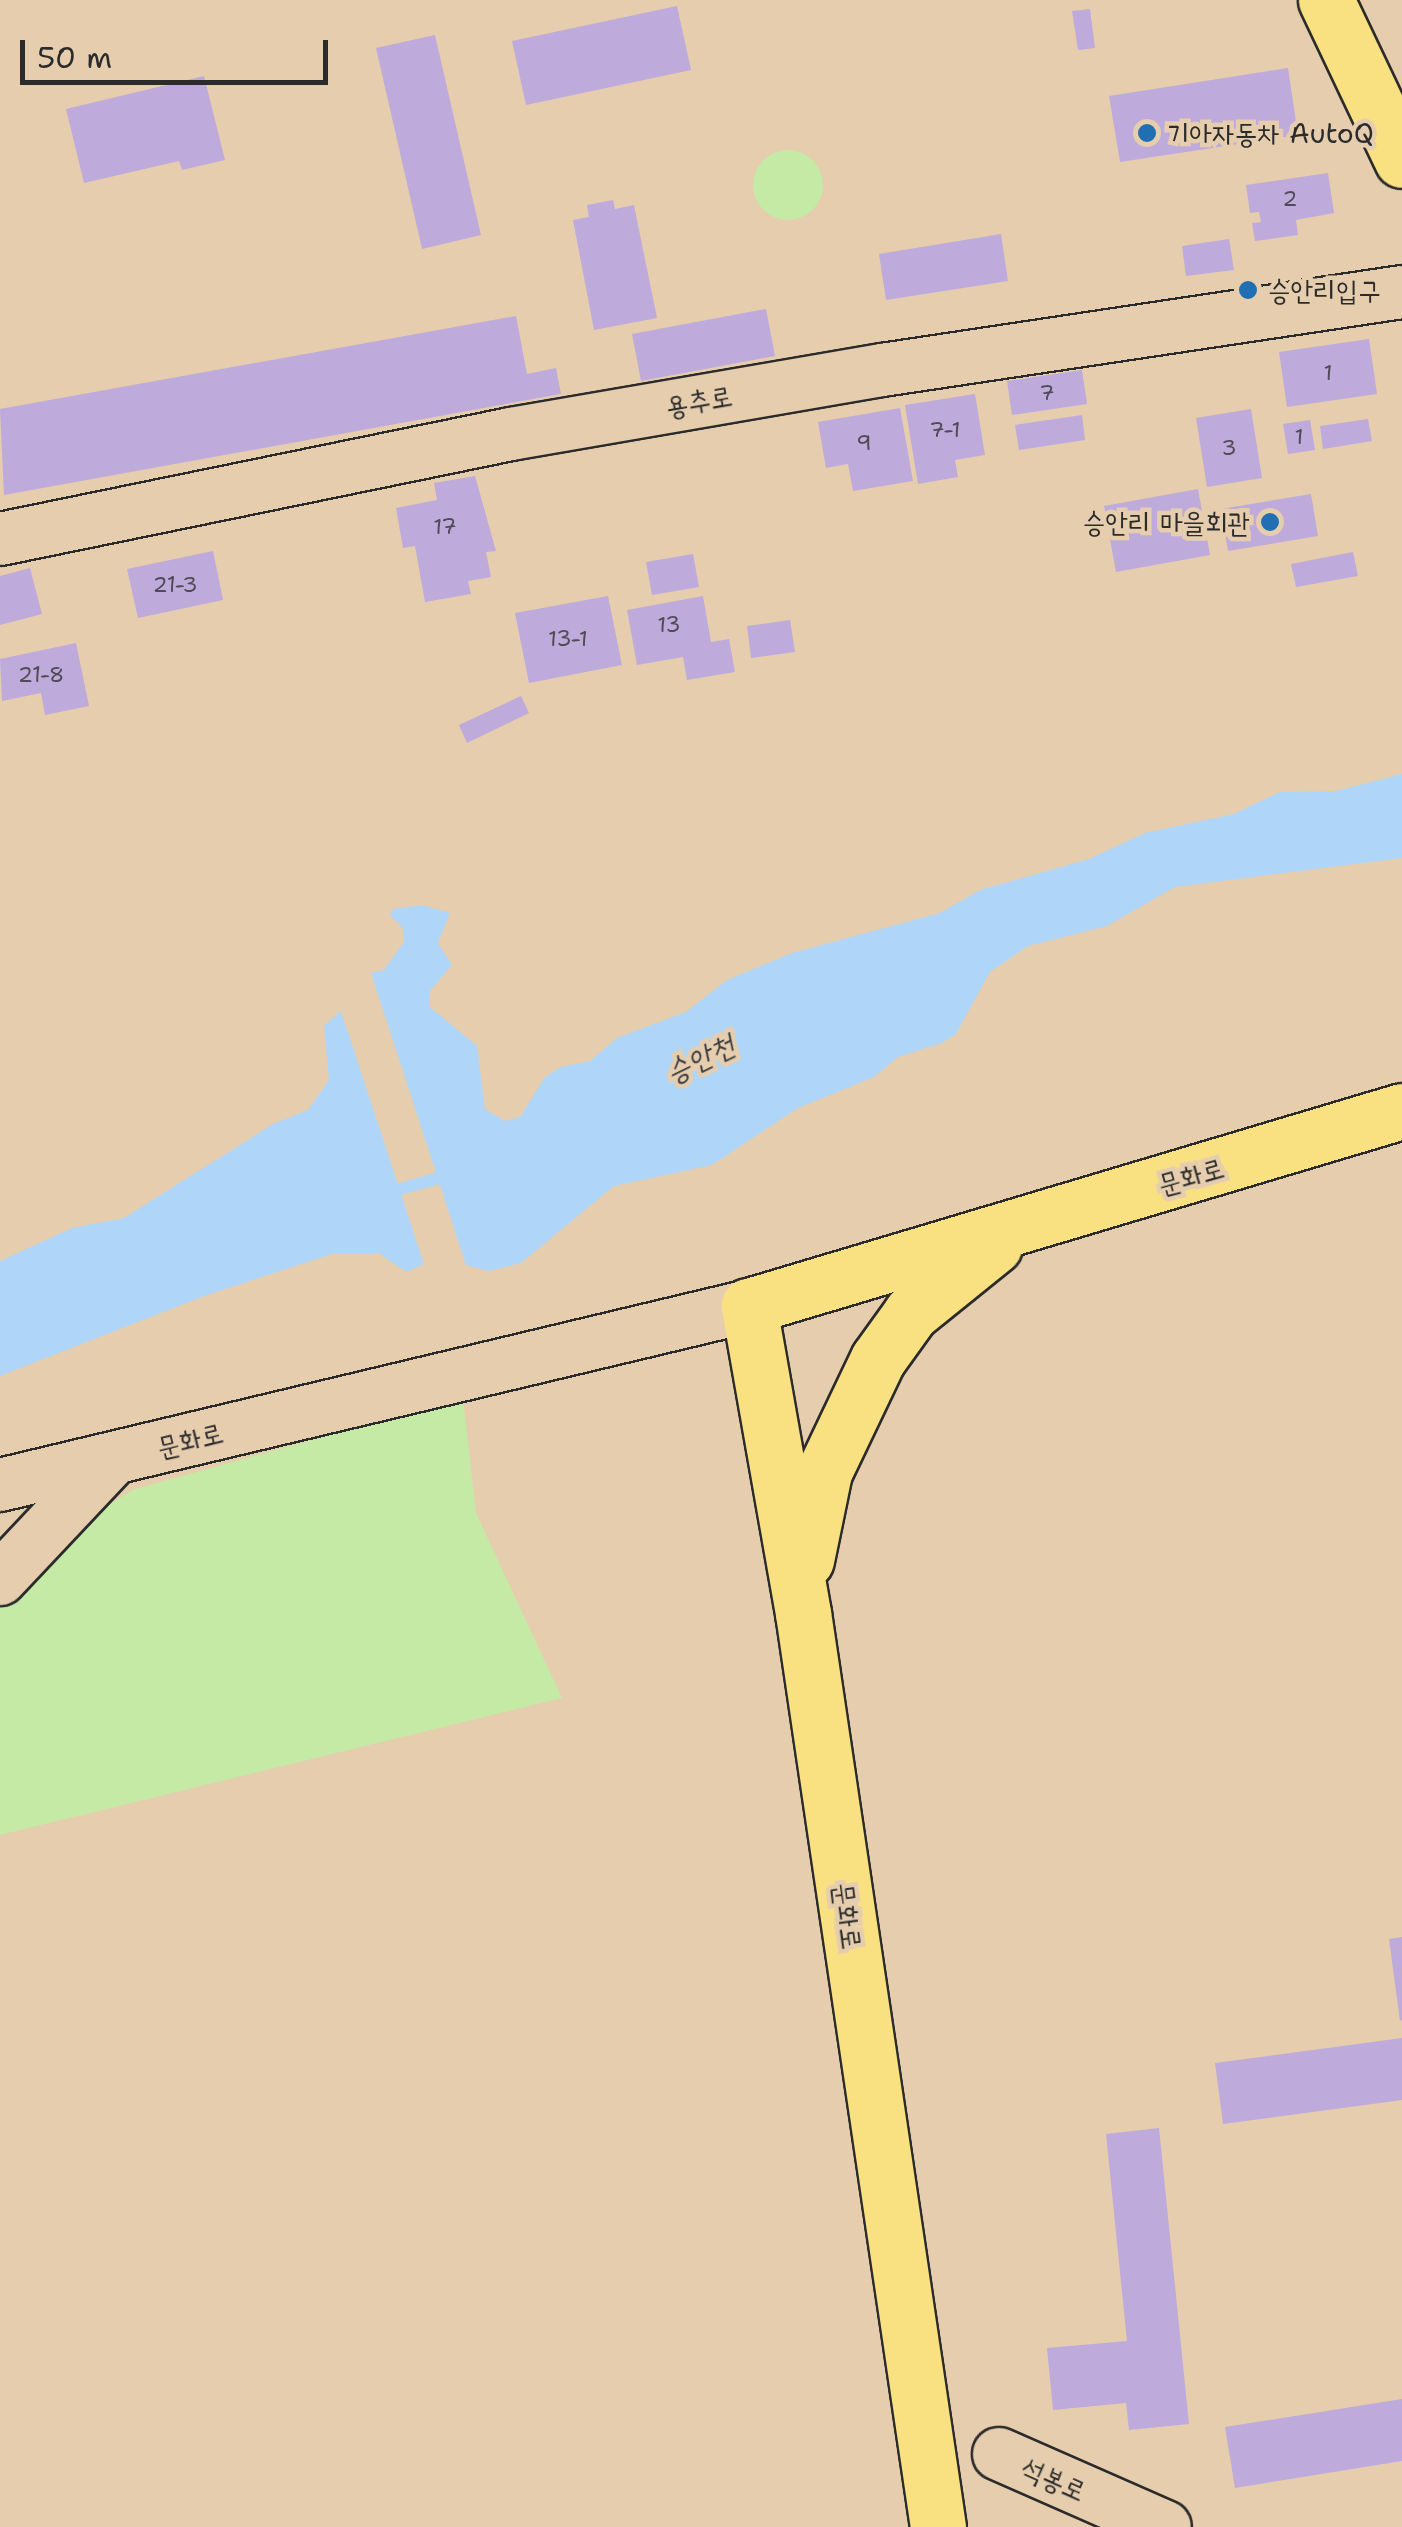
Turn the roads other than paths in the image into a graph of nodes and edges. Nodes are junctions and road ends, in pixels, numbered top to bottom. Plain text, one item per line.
1 (1326, 0) edge
2 (1402, 160) edge
3 (1402, 292) edge
4 (0, 539) edge
5 (1402, 1111) edge
6 (1046, 1219) junction
7 (749, 1306) junction
8 (112, 1460) junction
9 (19, 1481) edge
10 (0, 1579) edge
11 (803, 1613) junction
12 (998, 2454) dead end
13 (938, 2527) edge
14 (1165, 2527) edge

1 - 2 main road
3 - 4 street, 용추로
5 - 6 main road, 문화로
6 - 7 main road, 문화로
6 - 11 main road
7 - 8 street, 문화로
7 - 11 main road, 문화로
8 - 9 street, 문화로
8 - 10 street
11 - 13 main road, 문화로
12 - 14 street, 석봉로

